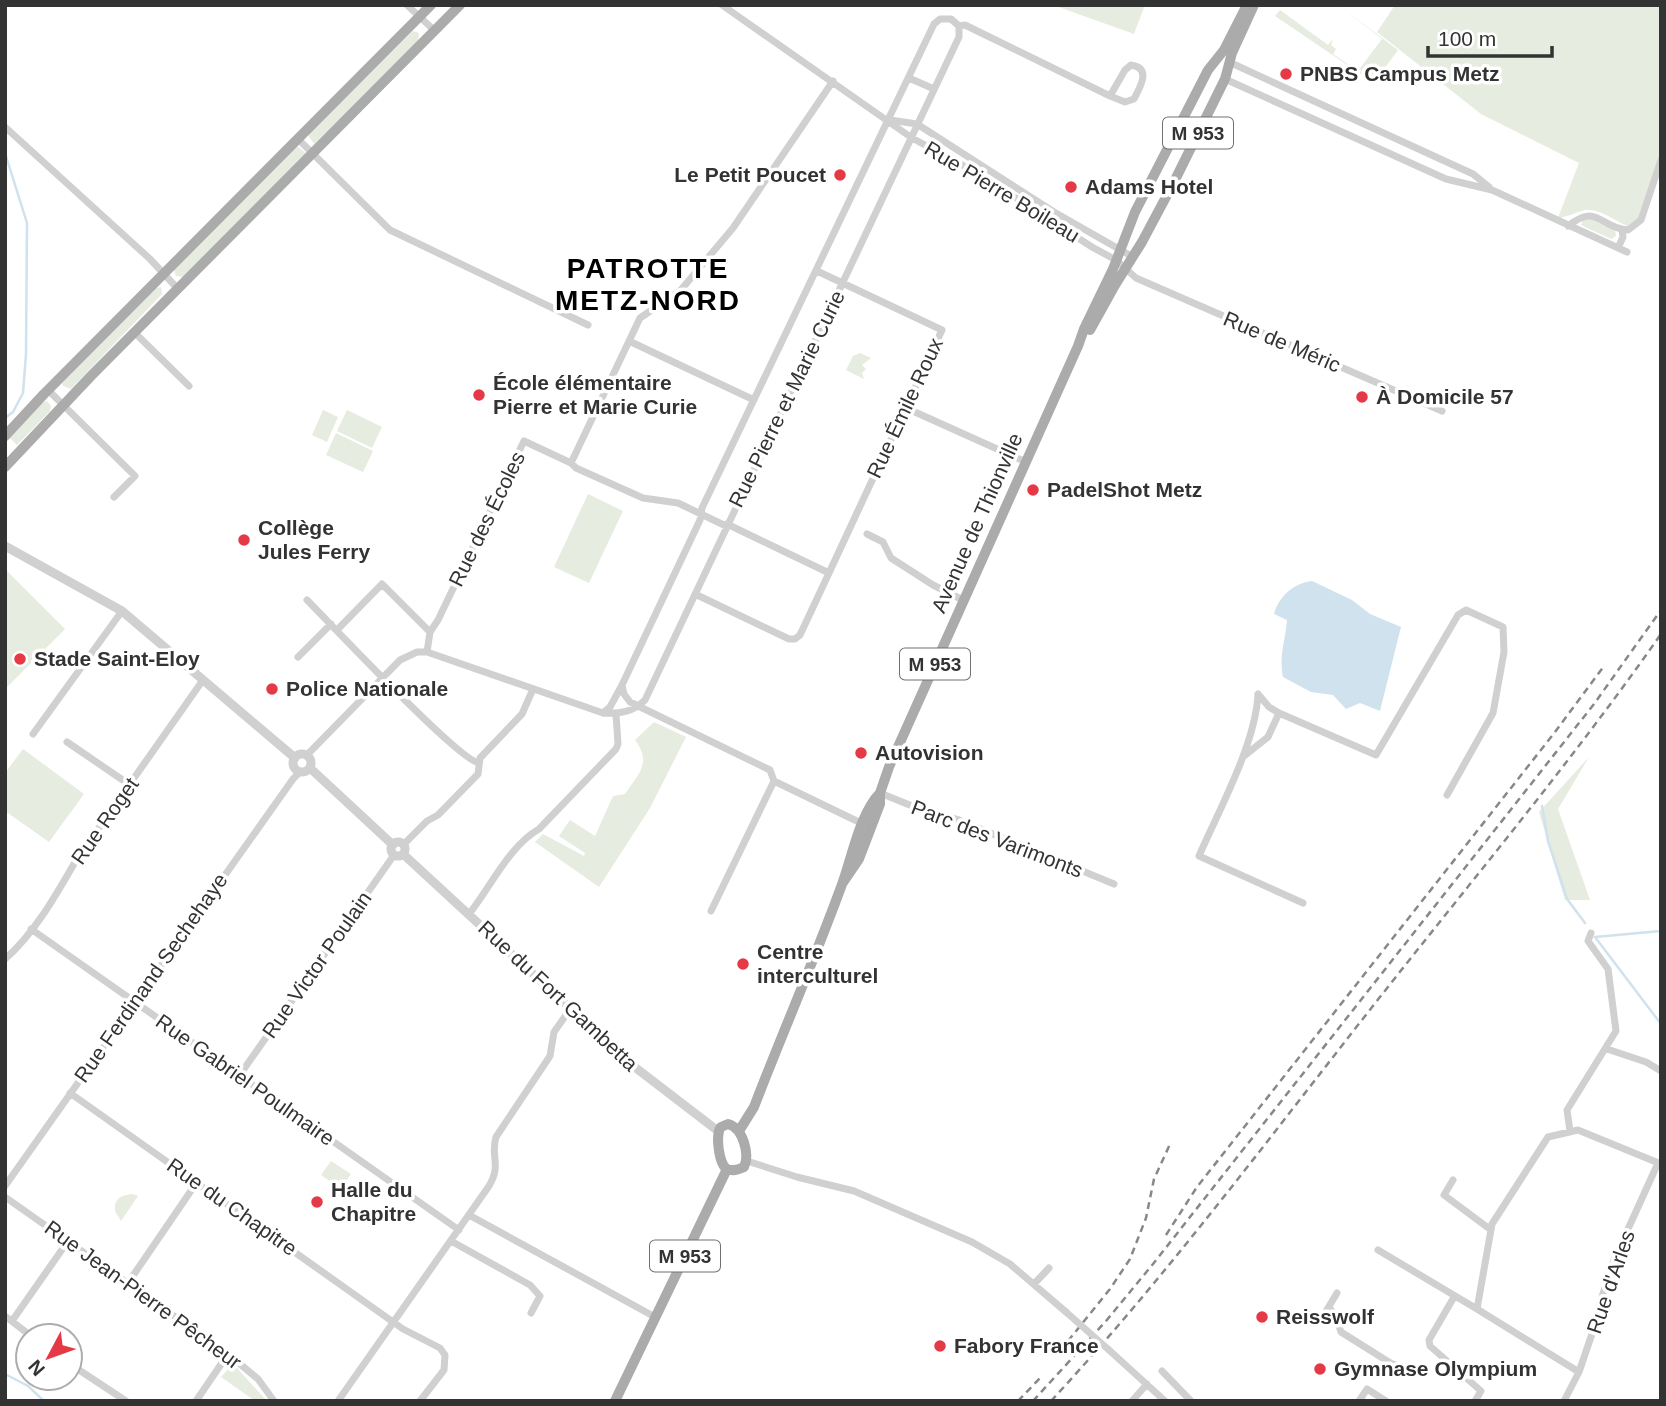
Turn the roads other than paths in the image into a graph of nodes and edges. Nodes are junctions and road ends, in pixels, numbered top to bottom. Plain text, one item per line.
1 (407, 5) edge
2 (431, 5) edge
3 (460, 5) edge
4 (722, 5) edge
5 (1247, 5) edge
6 (1254, 5) edge
7 (419, 17) junction
8 (959, 26) junction
9 (435, 31) junction
10 (1224, 60) junction
11 (1208, 70) junction
12 (909, 78) junction
13 (1225, 79) junction
14 (833, 81) junction
15 (934, 89) junction
16 (1110, 96) junction
17 (889, 120) junction
18 (917, 124) junction
19 (5, 127) edge
20 (912, 138) junction
21 (298, 139) junction
22 (313, 153) junction
23 (1661, 160) edge
24 (1492, 190) junction
25 (1568, 226) junction
26 (1622, 229) junction
27 (1116, 245) junction
28 (1618, 248) junction
29 (1627, 252) dead end
30 (1133, 257) junction
31 (1121, 264) junction
32 (817, 271) junction
33 (163, 274) junction
34 (843, 283) junction
35 (178, 289) junction
36 (588, 325) dead end
37 (134, 332) junction
38 (629, 341) junction
39 (189, 386) dead end
40 (48, 390) junction
41 (754, 400) junction
42 (63, 404) junction
43 (906, 408) junction
44 (1443, 411) dead end
45 (5, 436) edge
46 (1026, 462) junction
47 (571, 463) junction
48 (5, 467) edge
49 (114, 497) dead end
50 (701, 514) junction
51 (726, 525) junction
52 (867, 534) dead end
53 (5, 547) edge
54 (829, 573) junction
55 (695, 594) junction
56 (307, 600) dead end
57 (963, 600) junction
58 (122, 611) junction
59 (331, 624) junction
60 (337, 630) junction
61 (430, 632) junction
62 (427, 652) junction
63 (298, 657) dead end
64 (383, 677) junction
65 (203, 680) junction
66 (622, 685) junction
67 (533, 689) junction
68 (638, 707) junction
69 (603, 713) junction
70 (1279, 713) junction
71 (616, 714) junction
72 (33, 734) dead end
73 (68, 742) dead end
74 (307, 755) junction
75 (295, 758) junction
76 (1241, 759) junction
77 (479, 762) junction
78 (310, 768) junction
79 (300, 772) junction
80 (774, 781) junction
81 (130, 785) junction
82 (880, 793) junction
83 (1447, 795) dead end
84 (867, 826) junction
85 (399, 850) junction
86 (1114, 884) dead end
87 (1303, 903) dead end
88 (711, 911) dead end
89 (469, 914) junction
90 (31, 929) junction
91 (1591, 933) dead end
92 (5, 959) edge
93 (134, 1002) junction
94 (571, 1008) junction
95 (1606, 1049) junction
96 (1661, 1071) edge
97 (239, 1076) junction
98 (70, 1093) junction
99 (718, 1131) junction
100 (739, 1131) junction
101 (1570, 1131) junction
102 (747, 1161) junction
103 (1660, 1163) edge
104 (727, 1169) junction
105 (1453, 1180) dead end
106 (197, 1182) junction
107 (5, 1186) edge
108 (5, 1196) edge
109 (469, 1214) junction
110 (458, 1230) junction
111 (1491, 1230) junction
112 (68, 1241) junction
113 (451, 1241) junction
114 (1378, 1251) dead end
115 (1049, 1268) dead end
116 (128, 1283) junction
117 (1034, 1284) junction
118 (1337, 1293) dead end
119 (1454, 1297) junction
120 (1477, 1309) junction
121 (531, 1313) dead end
122 (655, 1317) junction
123 (8, 1318) edge
124 (394, 1321) junction
125 (228, 1354) junction
126 (1403, 1367) dead end
127 (1162, 1371) dead end
128 (1579, 1372) junction
129 (84, 1373) edge
130 (1147, 1384) junction
131 (126, 1401) edge
132 (195, 1401) edge
133 (274, 1401) edge
134 (338, 1401) edge
135 (420, 1401) edge
136 (615, 1401) edge
137 (1132, 1401) edge
138 (1165, 1401) edge
139 (1191, 1401) edge
140 (1359, 1401) edge
141 (1386, 1401) edge
142 (1475, 1401) edge
143 (1564, 1401) edge

1 - 7 street
2 - 7 main road
3 - 9 main road
4 - 14 street, Rue Pierre Boileau
5 - 10 main road, Avenue de Thionville / M 953
6 - 10 main road, Avenue de Thionville / M 953
7 - 9 street
7 - 21 main road
8 - 12 street, Rue Pierre et Marie Curie
8 - 15 street, Rue Pierre et Marie Curie
8 - 16 street
9 - 22 main road
10 - 11 main road, Avenue de Thionville / M 953
10 - 13 main road, Avenue de Thionville / M 953
10 - 24 street
11 - 13 main road
11 - 27 main road, Avenue de Thionville / M 953
12 - 15 street
12 - 17 street, Rue Pierre et Marie Curie
13 - 24 street
13 - 30 main road, Avenue de Thionville / M 953
14 - 17 street, Rue Pierre Boileau
14 - 38 street
15 - 18 street, Rue Pierre et Marie Curie
16 - 16 street
17 - 18 street, Rue Pierre Boileau
17 - 20 street, Rue Pierre Boileau
17 - 32 street, Rue Pierre et Marie Curie
18 - 20 street, Rue Pierre et Marie Curie
18 - 27 street, Rue Pierre Boileau
19 - 33 street
20 - 31 street, Rue Pierre Boileau
20 - 34 street, Rue Pierre et Marie Curie
21 - 22 street
21 - 33 main road
22 - 35 main road
22 - 36 street
23 - 26 street
24 - 25 street
25 - 26 street
25 - 28 street
26 - 28 street
27 - 30 street, Rue Pierre Boileau
27 - 31 main road, Avenue de Thionville / M 953
28 - 29 street
30 - 31 main road, Avenue de Thionville / M 953
31 - 44 street, Rue de Méric
31 - 46 main road, Avenue de Thionville / M 953
32 - 34 street, Rue Émile Roux
32 - 41 street, Rue Pierre et Marie Curie
33 - 35 street
33 - 40 main road
34 - 43 street, Rue Émile Roux
34 - 51 street, Rue Pierre et Marie Curie
35 - 37 main road
37 - 39 street
37 - 42 main road
38 - 41 street
38 - 47 street
40 - 42 street
40 - 45 main road
41 - 50 street, Rue Pierre et Marie Curie
42 - 48 main road
42 - 49 street
43 - 46 street
43 - 54 street, Rue Émile Roux
46 - 57 main road, Avenue de Thionville / M 953
47 - 50 street
47 - 61 street, Rue des Écoles
50 - 51 street
50 - 66 street, Rue Pierre et Marie Curie
51 - 54 street
51 - 55 street, Rue Pierre et Marie Curie
52 - 57 street
53 - 58 street
54 - 55 street, Rue Émile Roux
55 - 68 street, Rue Pierre et Marie Curie
56 - 59 street
57 - 82 main road, Avenue de Thionville / M 953
58 - 65 street
58 - 72 street
59 - 60 street
59 - 63 street
60 - 61 street
60 - 64 street
61 - 62 street, Rue des Écoles
62 - 64 street
62 - 67 street
64 - 74 street
64 - 77 street
65 - 75 street
65 - 81 street, Rue Roget
66 - 68 street
66 - 69 street, Rue Pierre et Marie Curie
67 - 69 street
67 - 77 street, Rue Victor Poulain
68 - 71 street
68 - 80 street
69 - 71 street
70 - 76 street
70 - 76 street
70 - 83 street
71 - 89 street
73 - 81 street
74 - 75 street
74 - 78 street
75 - 79 street
76 - 87 street
77 - 85 street, Rue Victor Poulain
78 - 79 street
78 - 85 street, Rue du Fort Gambetta
79 - 93 street, Rue Ferdinand Sechehaye
80 - 84 street
80 - 88 street
81 - 90 street, Rue Roget
82 - 84 main road, Avenue de Thionville / M 953
82 - 86 street, Parc des Varimonts
84 - 100 main road, Avenue de Thionville / M 953
85 - 89 street, Rue du Fort Gambetta
85 - 97 street, Rue Victor Poulain
89 - 94 street, Rue du Fort Gambetta
90 - 92 street, Rue Roget
90 - 93 street, Rue Gabriel Poulmaire
91 - 95 street
93 - 97 street, Rue Gabriel Poulmaire
93 - 98 street, Rue Ferdinand Sechehaye
94 - 99 street, Rue du Fort Gambetta
94 - 109 street
95 - 96 street
95 - 101 street
97 - 110 street, Rue Gabriel Poulmaire
98 - 106 street, Rue du Chapitre
98 - 107 street, Rue Ferdinand Sechehaye
99 - 100 main road
99 - 104 main road
100 - 102 main road
101 - 103 street
101 - 111 street
102 - 104 main road
102 - 117 street
103 - 128 street, Rue d'Arles
104 - 122 main road, M 953
105 - 111 street
106 - 116 street
106 - 124 street, Rue du Chapitre
108 - 112 street, Rue Jean-Pierre Pêcheur
109 - 110 street
109 - 122 street
110 - 113 street
111 - 120 street
112 - 116 street, Rue Jean-Pierre Pêcheur
112 - 123 street
113 - 121 street
113 - 124 street
114 - 119 street
115 - 117 street
116 - 125 street, Rue Jean-Pierre Pêcheur
117 - 130 street, bridge
118 - 126 street
119 - 120 street
119 - 142 street
120 - 128 street
122 - 136 main road, M 953
124 - 134 street
124 - 135 street, Rue du Chapitre
125 - 132 street
125 - 133 street, Rue Jean-Pierre Pêcheur
127 - 139 street
128 - 143 street, Rue d'Arles
129 - 131 street
130 - 137 street
130 - 138 street
140 - 141 street

